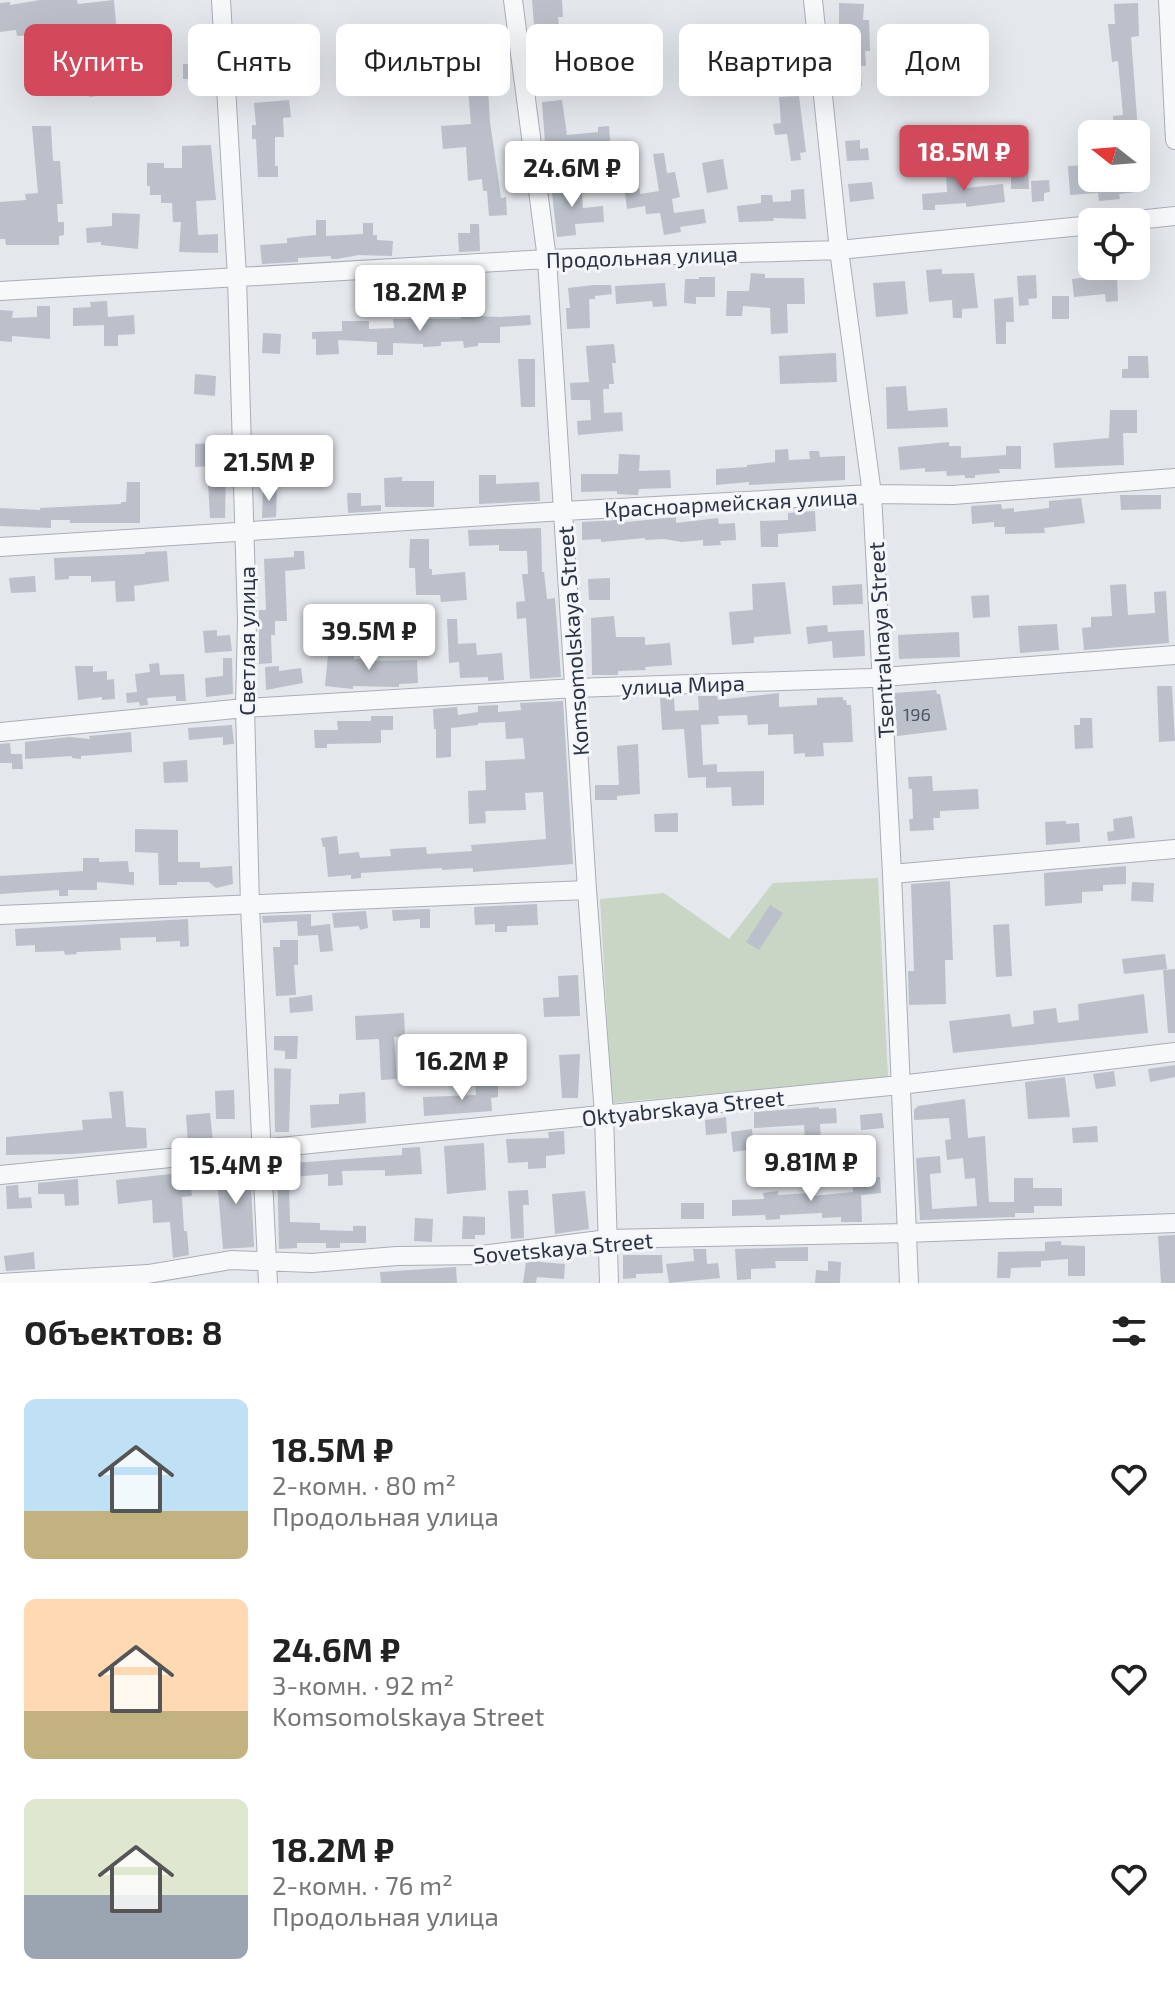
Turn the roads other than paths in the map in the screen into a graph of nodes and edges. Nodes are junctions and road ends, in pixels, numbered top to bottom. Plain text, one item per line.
1 (221, 0) edge
2 (513, 0) edge
3 (813, 0) edge
4 (1168, 0) edge
5 (1175, 140) edge
6 (1175, 216) edge
7 (1150, 219) edge
8 (1078, 226) edge
9 (839, 250) junction
10 (547, 259) junction
11 (237, 277) junction
12 (0, 291) edge
13 (1175, 478) edge
14 (872, 494) junction
15 (564, 511) junction
16 (245, 531) junction
17 (0, 547) edge
18 (1175, 655) edge
19 (883, 677) junction
20 (575, 688) junction
21 (245, 708) junction
22 (0, 732) edge
23 (1175, 849) edge
24 (892, 874) junction
25 (587, 890) junction
26 (250, 906) junction
27 (0, 915) edge
28 (1175, 1052) edge
29 (900, 1085) junction
30 (604, 1114) junction
31 (261, 1150) junction
32 (0, 1175) edge
33 (1175, 1223) edge
34 (907, 1233) junction
35 (608, 1239) junction
36 (267, 1262) junction
37 (0, 1283) edge
38 (268, 1283) edge
39 (609, 1283) edge
40 (909, 1283) edge

1 - 11 street, Светлая улица
2 - 10 street, Komsomolskaya Street
3 - 9 street, Tsentralnaya Street
4 - 5 street
6 - 7 street
8 - 9 street, Продольная улица
9 - 10 street, Продольная улица
9 - 14 street, Tsentralnaya Street
10 - 11 street, Продольная улица
10 - 15 street, Komsomolskaya Street
11 - 12 street, Продольная улица
11 - 16 street, Светлая улица
13 - 14 street, Красноармейская улица
14 - 15 street, Красноармейская улица
14 - 19 street, Tsentralnaya Street
15 - 16 street, Красноармейская улица
15 - 20 street, Komsomolskaya Street
16 - 17 street, Красноармейская улица
16 - 21 street, Светлая улица
18 - 19 street, улица Мира
19 - 20 street, улица Мира
19 - 24 street, Tsentralnaya Street
20 - 21 street, улица Мира
20 - 25 street, Komsomolskaya Street
21 - 22 street, улица Мира
21 - 26 street, Светлая улица
23 - 24 street
24 - 29 street, Tsentralnaya Street
25 - 26 street
25 - 30 street, Komsomolskaya Street
26 - 27 street
26 - 31 street, Светлая улица
28 - 29 street, Oktyabrskaya Street
29 - 30 street, Oktyabrskaya Street
29 - 34 street, Tsentralnaya Street
30 - 31 street, Oktyabrskaya Street
30 - 35 street, Komsomolskaya Street
31 - 32 street, Oktyabrskaya Street
31 - 36 street, Светлая улица
33 - 34 street, Sovetskaya Street
34 - 35 street, Sovetskaya Street
34 - 40 street, Tsentralnaya Street
35 - 36 street, Sovetskaya Street
35 - 39 street, Komsomolskaya Street
36 - 37 street, Sovetskaya Street
36 - 38 street, Светлая улица

